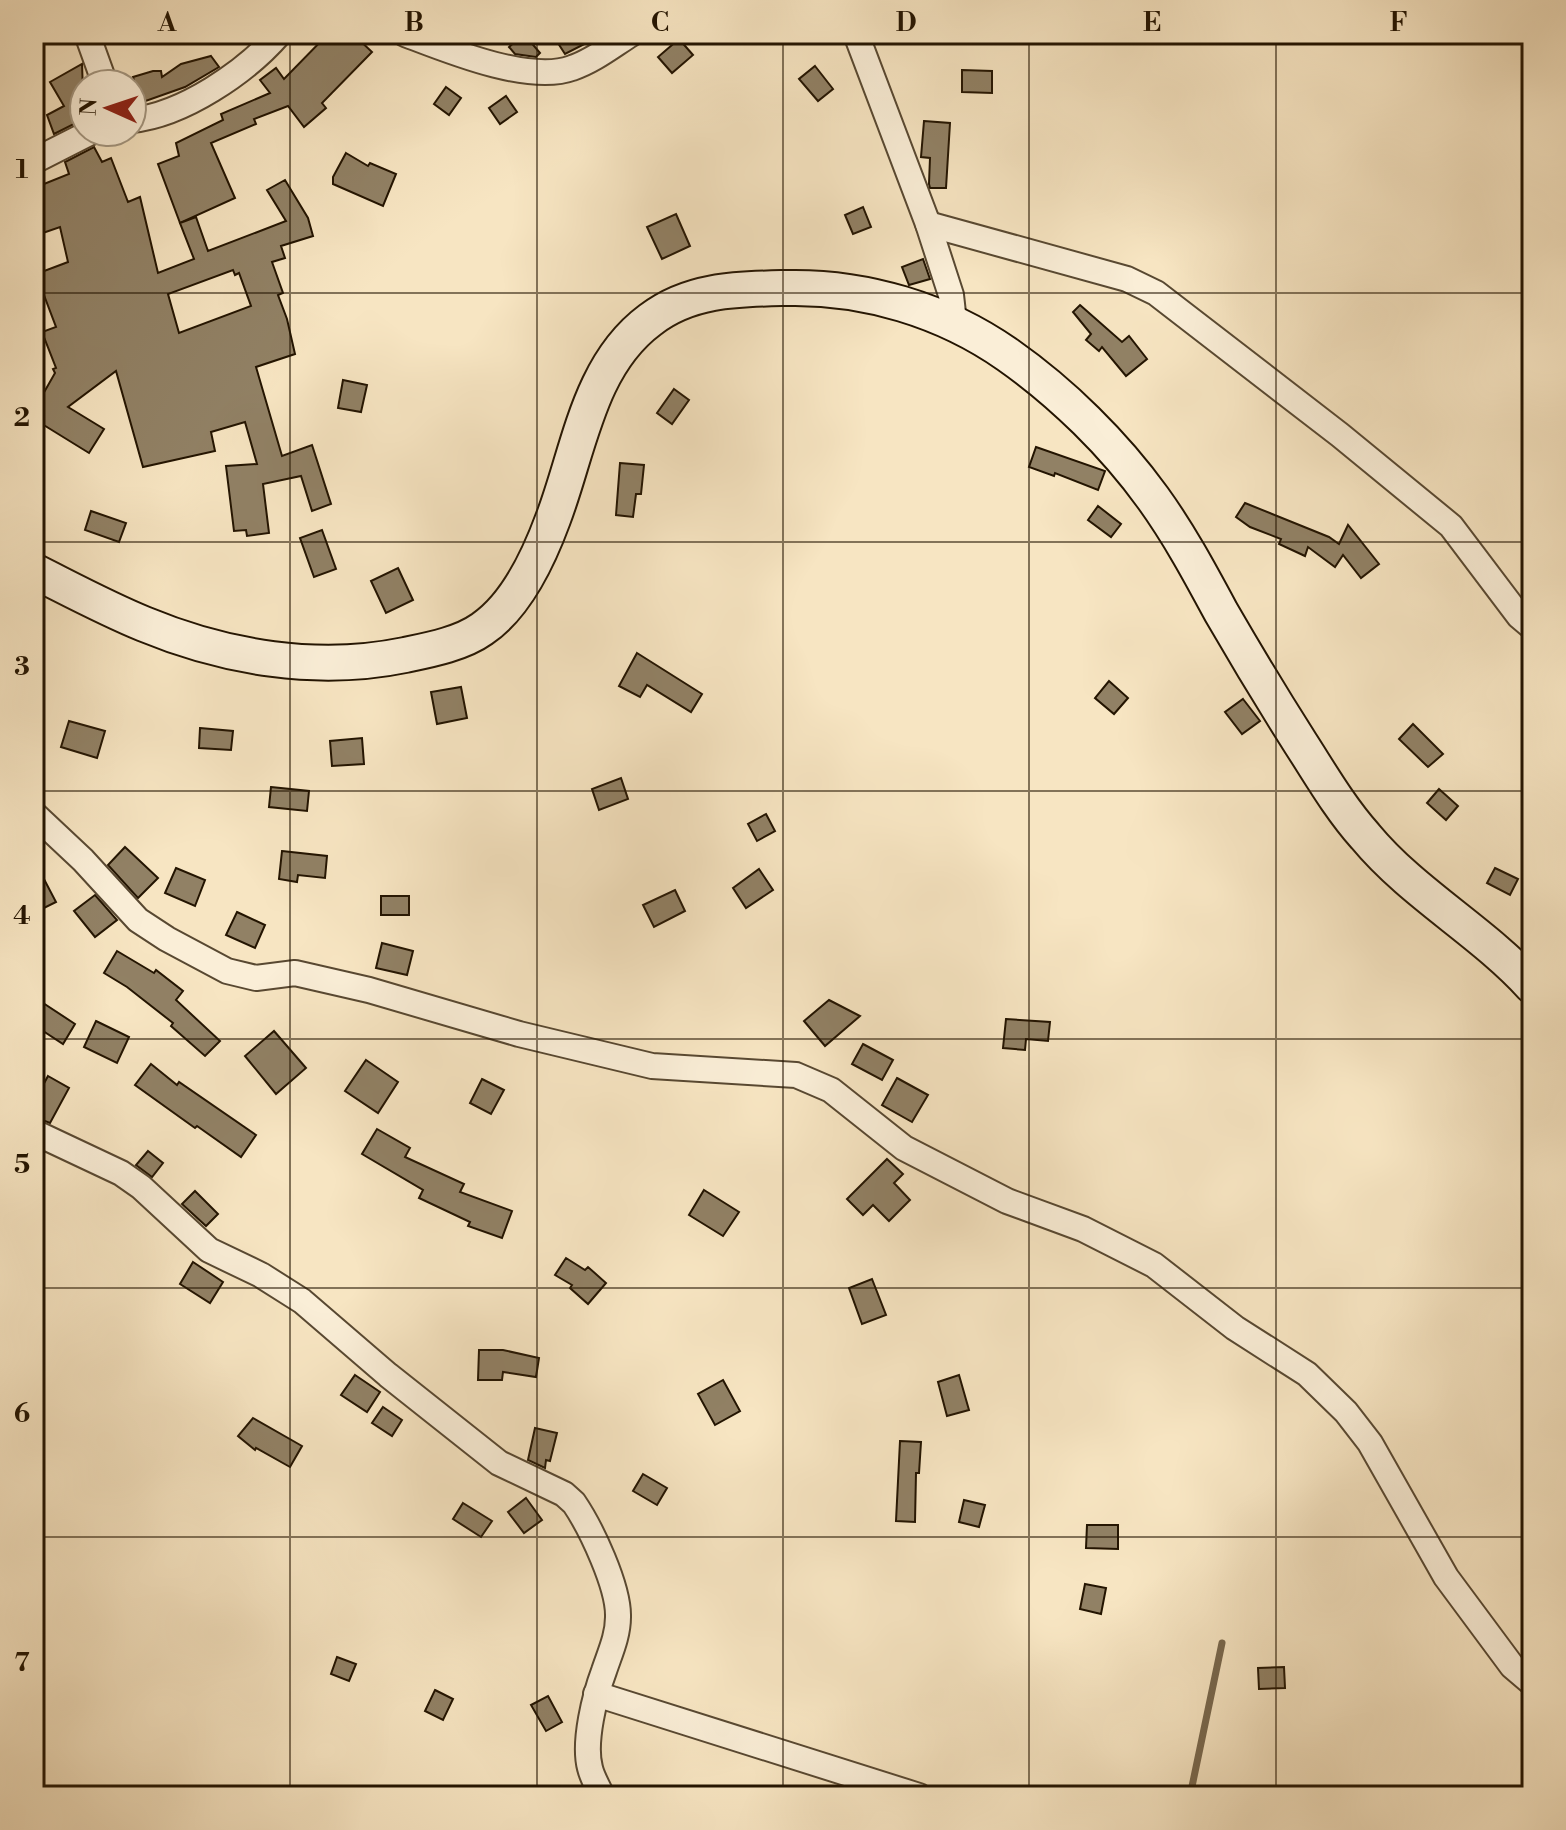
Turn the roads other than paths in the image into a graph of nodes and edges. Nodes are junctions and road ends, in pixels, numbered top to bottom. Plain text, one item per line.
1 (87, 34) edge
2 (279, 34) edge
3 (405, 34) edge
4 (631, 34) edge
5 (856, 34) edge
6 (99, 68) edge
7 (148, 116) edge
8 (68, 144) edge
9 (34, 161) edge
10 (928, 224) junction
11 (954, 322) junction
12 (34, 571) edge
13 (1532, 627) edge
14 (34, 814) edge
15 (1532, 986) edge
16 (34, 1132) edge
17 (1532, 1683) edge
18 (596, 1694) junction
19 (602, 1796) edge
20 (919, 1796) edge

1 - 6 street
2 - 7 street
3 - 4 street
5 - 10 street
8 - 9 street
10 - 11 street
10 - 13 street
11 - 12 main road
11 - 15 main road
14 - 17 street
16 - 18 street
18 - 19 street
18 - 20 street

